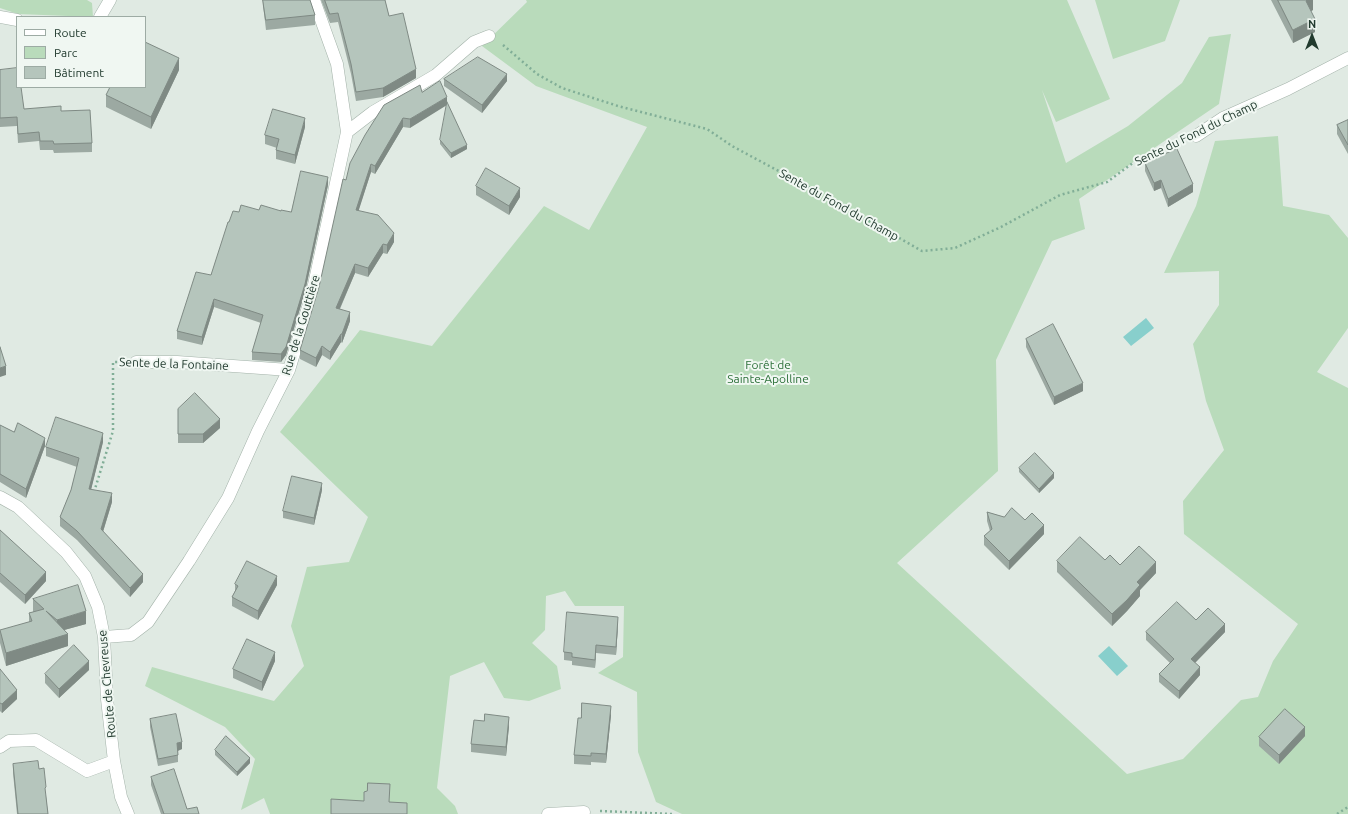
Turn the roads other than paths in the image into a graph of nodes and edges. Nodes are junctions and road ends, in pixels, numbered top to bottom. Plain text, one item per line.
1 (110, 0) edge
2 (314, 0) edge
3 (101, 16) edge
4 (0, 17) edge
5 (16, 20) edge
6 (489, 36) road end
7 (1348, 58) edge
8 (347, 132) junction
9 (1196, 136) road end
10 (136, 362) road end
11 (289, 370) junction
12 (0, 497) edge
13 (104, 638) junction
14 (0, 747) edge
15 (114, 761) junction
16 (584, 812) road end
17 (128, 814) edge
18 (548, 814) edge

1 - 3 street
2 - 8 street, Rue de la Gouttière
4 - 5 street
6 - 8 street
7 - 9 street, Sente du Fond du Champ
8 - 11 street, Rue de la Gouttière
10 - 11 street, Sente de la Fontaine
11 - 13 street, Rue de la Gouttière
12 - 13 street, Route de Chevreuse
13 - 15 street, Route de Chevreuse
14 - 15 street
15 - 17 street, Route de Chevreuse
16 - 18 street

